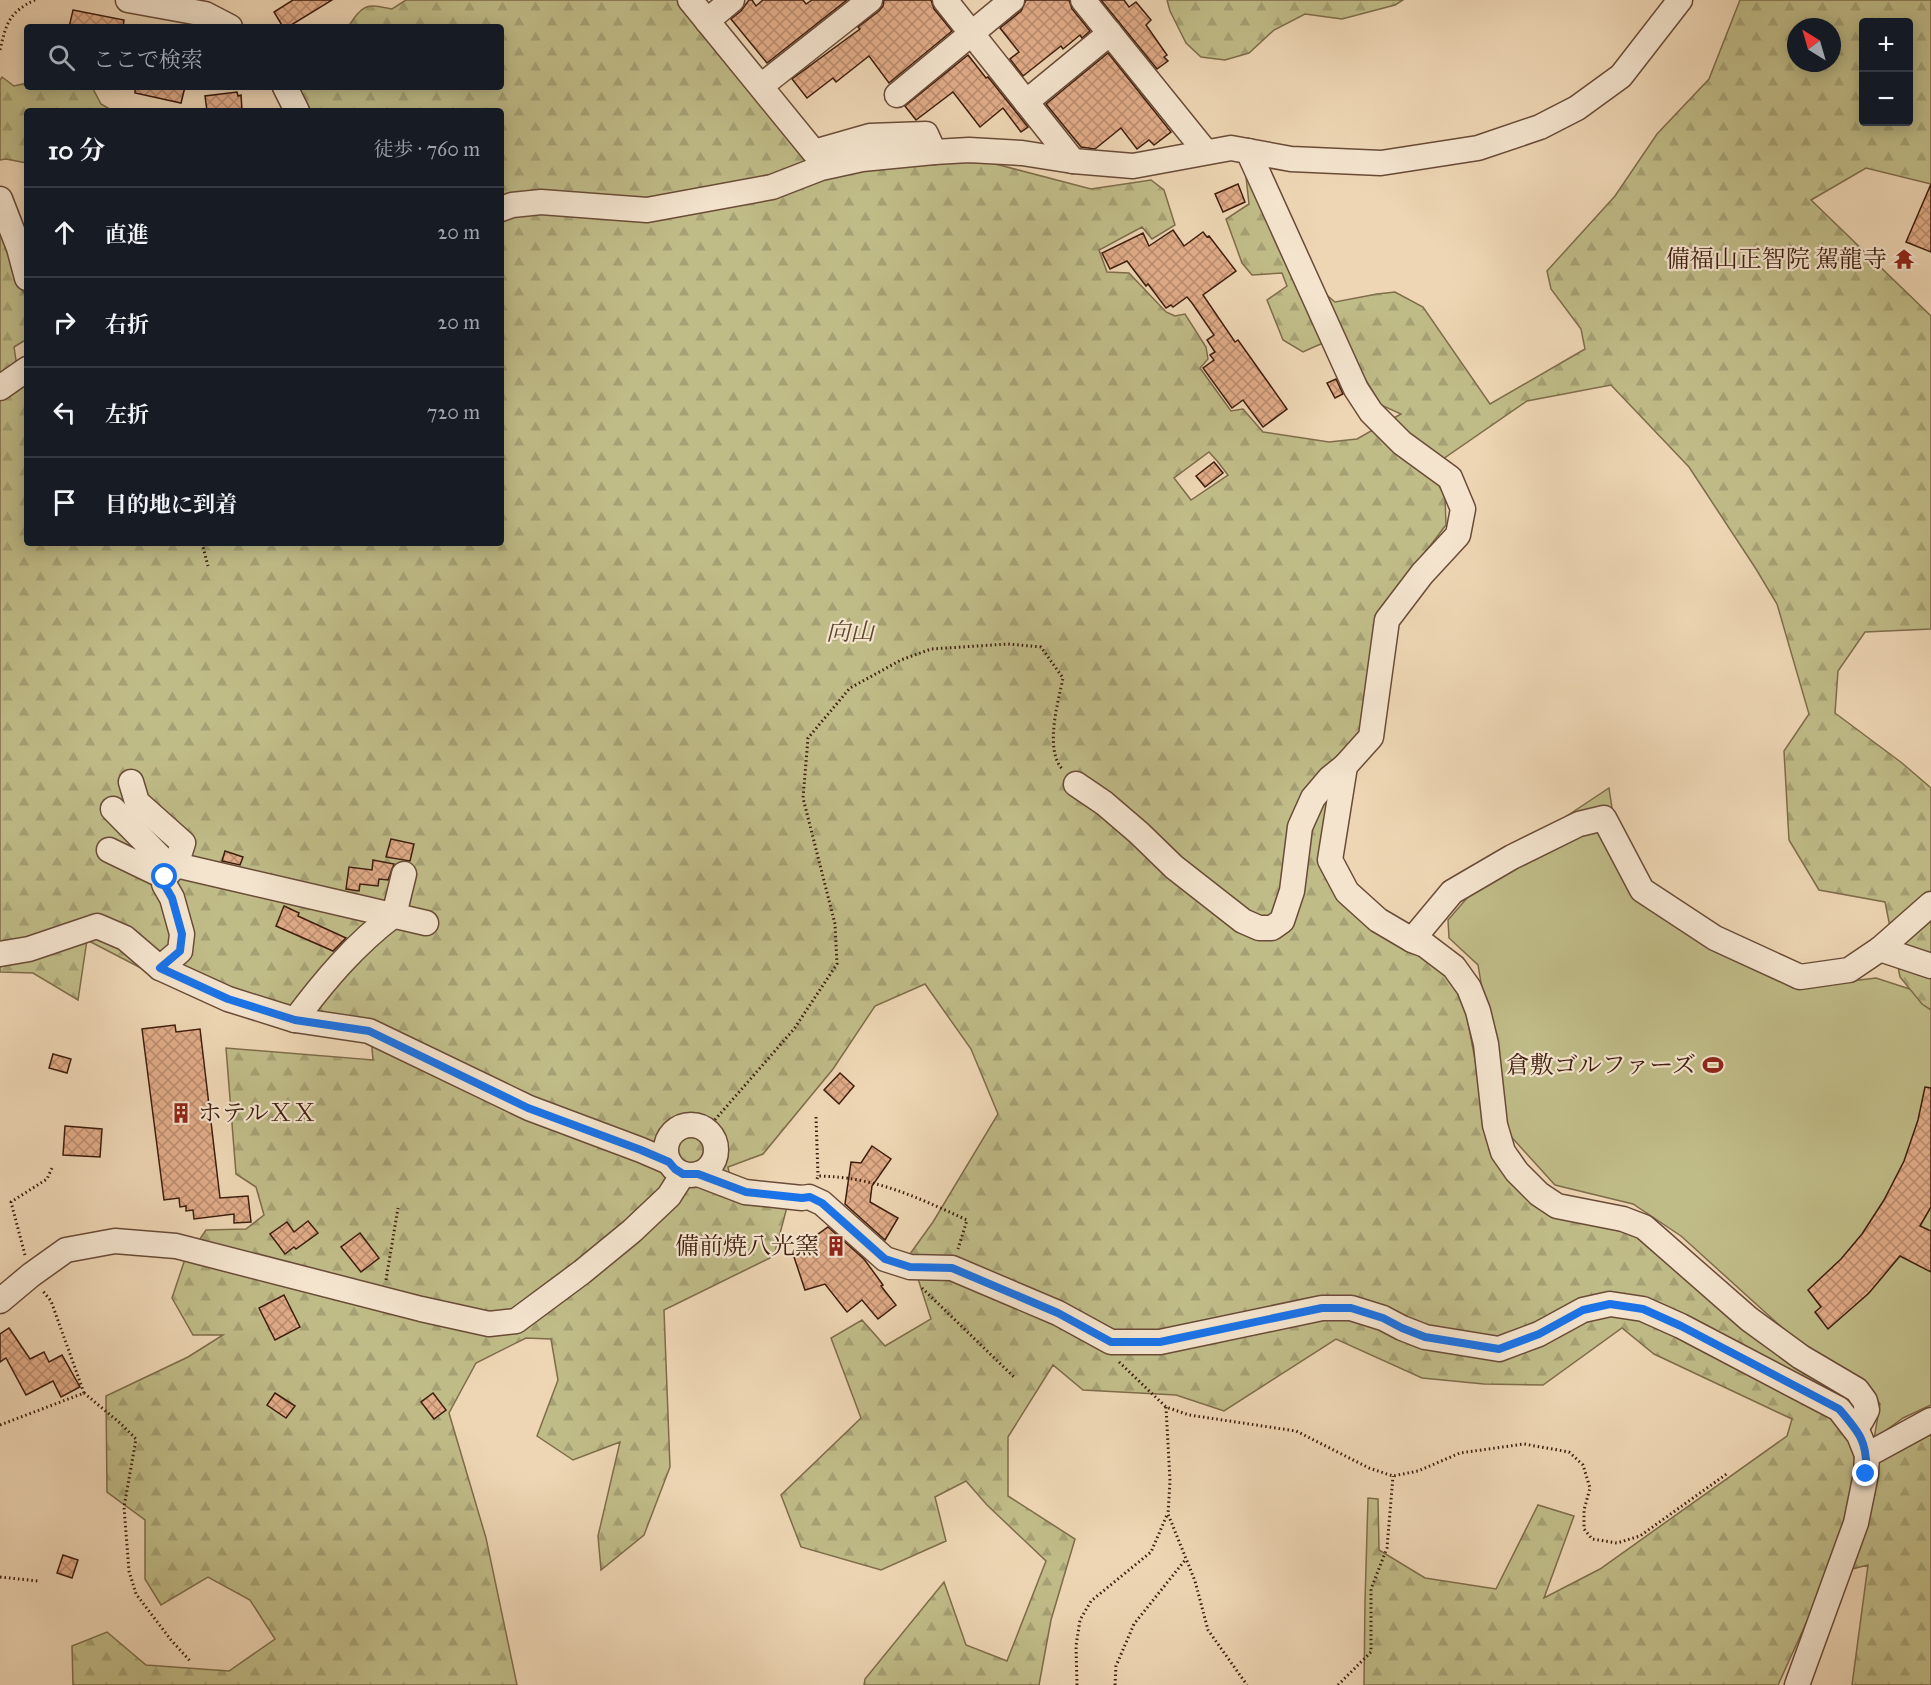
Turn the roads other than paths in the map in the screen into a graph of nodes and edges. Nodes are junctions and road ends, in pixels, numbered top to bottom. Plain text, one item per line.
1 (128, 0) edge
2 (690, 0) edge
3 (732, 0) edge
4 (870, 0) edge
5 (945, 0) edge
6 (1012, 0) edge
7 (1083, 0) edge
8 (1680, 0) edge
9 (707, 21) junction
10 (224, 24) edge
11 (1110, 33) junction
12 (972, 34) junction
13 (761, 86) junction
14 (286, 90) edge
15 (897, 95) dead end
16 (1026, 102) junction
17 (296, 108) edge
18 (1206, 151) junction
19 (1248, 151) junction
20 (934, 152) junction
21 (1073, 161) junction
22 (0, 199) edge
23 (504, 208) edge
24 (24, 265) edge
25 (24, 371) edge
26 (0, 388) edge
27 (1345, 766) junction
28 (130, 782) dead end
29 (1076, 784) road end
30 (113, 808) dead end
31 (109, 850) dead end
32 (170, 871) junction
33 (404, 874) dead end
34 (1931, 904) edge
35 (394, 915) junction
36 (426, 923) dead end
37 (1412, 940) junction
38 (1880, 949) junction
39 (0, 954) edge
40 (1931, 966) edge
41 (160, 968) junction
42 (295, 1020) junction
43 (683, 1170) junction
44 (0, 1301) edge
45 (1931, 1420) edge
46 (1854, 1426) junction
47 (1867, 1455) junction
48 (1797, 1685) edge

1 - 10 street
2 - 9 street
3 - 9 street
4 - 13 street
5 - 12 street
6 - 12 street
7 - 11 street
8 - 19 street
9 - 13 street
11 - 16 street
11 - 18 street
12 - 15 street
12 - 16 street
13 - 20 street
14 - 17 street
16 - 21 street
18 - 19 street
18 - 21 street
19 - 27 street
20 - 21 street
20 - 23 street
22 - 24 street
25 - 26 street
27 - 29 street
27 - 37 street
28 - 32 street
30 - 32 street
31 - 32 street
32 - 35 street
32 - 41 street
33 - 35 street
34 - 38 street
35 - 36 street
35 - 42 street
37 - 38 street
37 - 46 street
38 - 40 street
39 - 41 street
41 - 42 street
42 - 43 street
43 - 43 street
43 - 44 street
43 - 46 street
45 - 47 street
46 - 47 street
47 - 48 street

